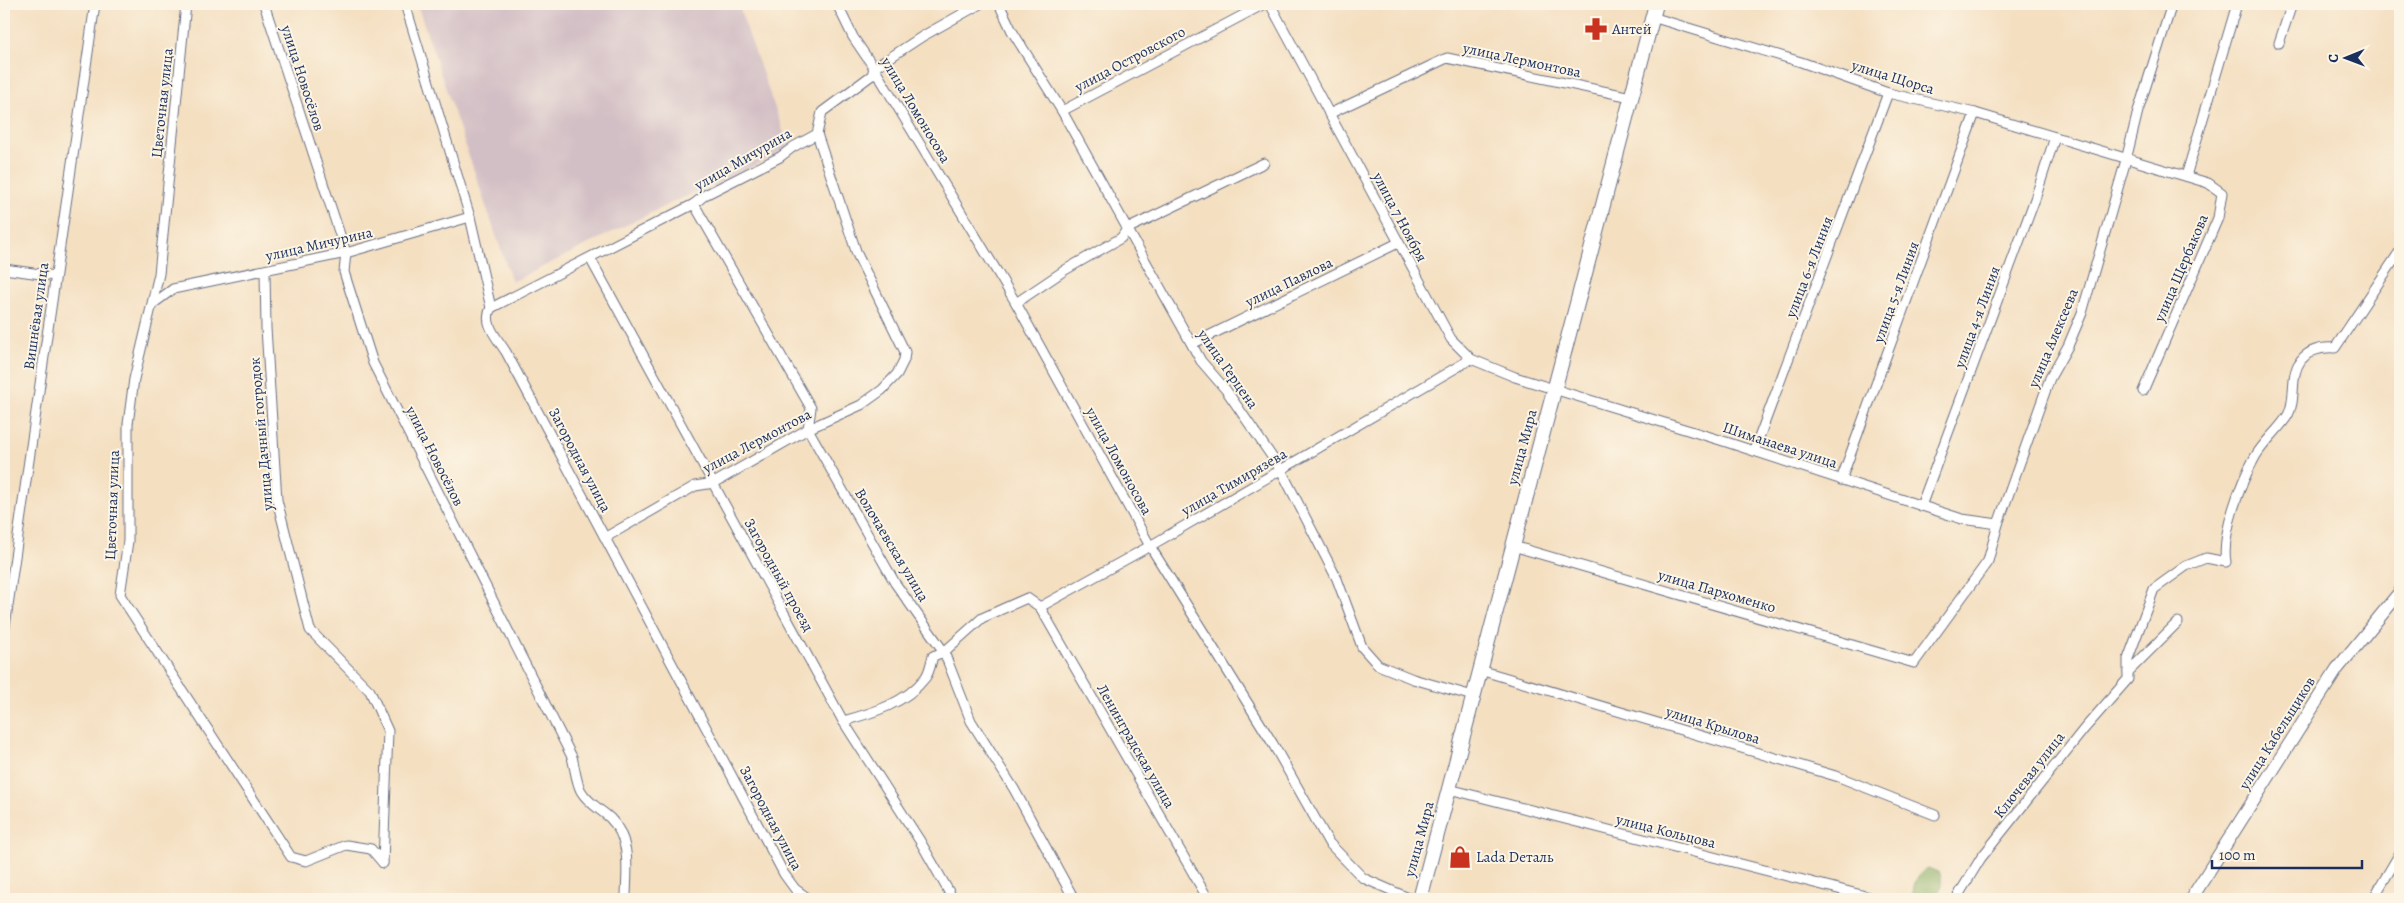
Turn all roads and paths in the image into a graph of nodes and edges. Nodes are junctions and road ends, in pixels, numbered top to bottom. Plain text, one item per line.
1 (95, 4) edge
2 (186, 4) edge
3 (264, 4) edge
4 (405, 4) edge
5 (837, 4) edge
6 (980, 4) edge
7 (999, 4) edge
8 (1264, 4) edge
9 (1270, 4) edge
10 (2172, 4) edge
11 (2237, 4) edge
12 (2292, 4) edge
13 (1654, 10) edge
14 (2279, 43) dead end
15 (874, 68) junction
16 (1888, 93) junction
17 (1631, 97) junction
18 (1062, 111) junction
19 (1975, 113) junction
20 (1329, 114) junction
21 (816, 134) junction
22 (2054, 137) junction
23 (2126, 160) junction
24 (1264, 163) dead end
25 (2186, 176) junction
26 (694, 204) junction
27 (470, 217) junction
28 (1127, 228) junction
29 (1398, 244) junction
30 (2400, 251) edge
31 (346, 253) junction
32 (590, 258) junction
33 (4, 269) edge
34 (265, 271) junction
35 (160, 274) junction
36 (55, 276) junction
37 (173, 289) junction
38 (1016, 302) junction
39 (154, 303) junction
40 (491, 308) junction
41 (1192, 344) junction
42 (1471, 359) junction
43 (1554, 389) junction
44 (2143, 391) dead end
45 (808, 429) junction
46 (1754, 451) junction
47 (1281, 470) junction
48 (1841, 480) junction
49 (714, 482) junction
50 (1921, 506) junction
51 (1998, 524) junction
52 (606, 537) junction
53 (1150, 546) junction
54 (1513, 546) junction
55 (2400, 592) edge
56 (1040, 607) junction
57 (2178, 622) dead end
58 (4, 633) edge
59 (944, 652) junction
60 (1914, 663) joint
61 (1480, 670) junction
62 (2128, 672) junction
63 (1473, 696) junction
64 (843, 721) junction
65 (1449, 789) junction
66 (1935, 815) dead end
67 (2400, 853) edge
68 (383, 863) joint
69 (626, 895) dead end
70 (809, 899) edge
71 (953, 899) edge
72 (1074, 899) edge
73 (1208, 899) edge
74 (1411, 899) edge
75 (1420, 899) edge
76 (1877, 899) edge
77 (1956, 899) edge
78 (2191, 899) edge
79 (2373, 899) edge

1 - 36 street, Вишнёвая улица
2 - 35 street, Цветочная улица
3 - 31 street, улица Новосёлов
4 - 27 street, Загородная улица
5 - 15 street, улица Ломоносова
6 - 15 street
7 - 18 street, улица Герцена
8 - 18 street, улица Островского
9 - 20 street, улица 7 Ноября
10 - 23 street, улица Алексеева
11 - 25 street
12 - 14 street
13 - 16 street, улица Щорса
13 - 17 main road, улица Мира
15 - 21 street
15 - 38 street, улица Ломоносова
16 - 19 street, улица Щорса
16 - 46 street, улица 6-я Линия
17 - 20 street, улица Лермонтова
17 - 43 main road, улица Мира
18 - 28 street, улица Герцена
19 - 22 street, улица Щорса
19 - 48 street, улица 5-я Линия
20 - 29 street, улица 7 Ноября
21 - 26 street, улица Мичурина
21 - 45 street, улица Лермонтова
22 - 23 street, улица Щорса
22 - 50 street, улица 4-я Линия
23 - 25 street, улица Щербакова
23 - 51 street, улица Алексеева
24 - 28 street
25 - 44 street, улица Щербакова
26 - 32 street, улица Мичурина
26 - 45 street
27 - 31 street, улица Мичурина
27 - 40 street, Загородная улица
28 - 38 street
28 - 41 street, улица Герцена
29 - 41 street, улица Павлова
29 - 42 street, улица 7 Ноября
30 - 62 street, Ключевая улица
31 - 34 street, улица Мичурина
31 - 69 street, улица Новосёлов
32 - 40 street, улица Мичурина
32 - 49 street, Загородный проезд
33 - 36 street
34 - 37 street, улица Мичурина
34 - 68 street, улица Дачный гогродок
35 - 37 street
35 - 39 street, Цветочная улица
36 - 58 street, Вишнёвая улица
37 - 39 street, улица Мичурина
38 - 53 street, улица Ломоносова
39 - 68 street, Цветочная улица
40 - 52 street, Загородная улица
41 - 47 street, улица Герцена
42 - 43 street, улица 7 Ноября
42 - 47 street, улица Тимирязева
43 - 46 street, Шиманаева улица
43 - 54 main road, улица Мира
45 - 49 street, улица Лермонтова
45 - 59 street, Волочаевская улица
46 - 48 street, Шиманаева улица
47 - 53 street, улица Тимирязева
47 - 63 street, улица Герцена
48 - 50 street, Шиманаева улица
49 - 52 street, улица Лермонтова
49 - 64 street, Загородный проезд
50 - 51 street, Шиманаева улица
51 - 60 street, улица Алексеева
52 - 70 street, Загородная улица
53 - 56 street, улица Тимирязева
53 - 74 street, улица Ломоносова
54 - 60 street, улица Пархоменко
54 - 61 main road, улица Мира
55 - 78 street, улица Кабельщиков
56 - 59 street
56 - 73 street, Ленинградская улица
57 - 62 street, Ключевая улица
59 - 64 street
59 - 72 street, Волочаевская улица
61 - 63 main road, улица Мира
61 - 66 street, улица Крылова
62 - 77 street, Ключевая улица
63 - 65 main road, улица Мира
64 - 71 street, Загородный проезд
65 - 75 main road, улица Мира
65 - 76 street, улица Кольцова
67 - 79 street

